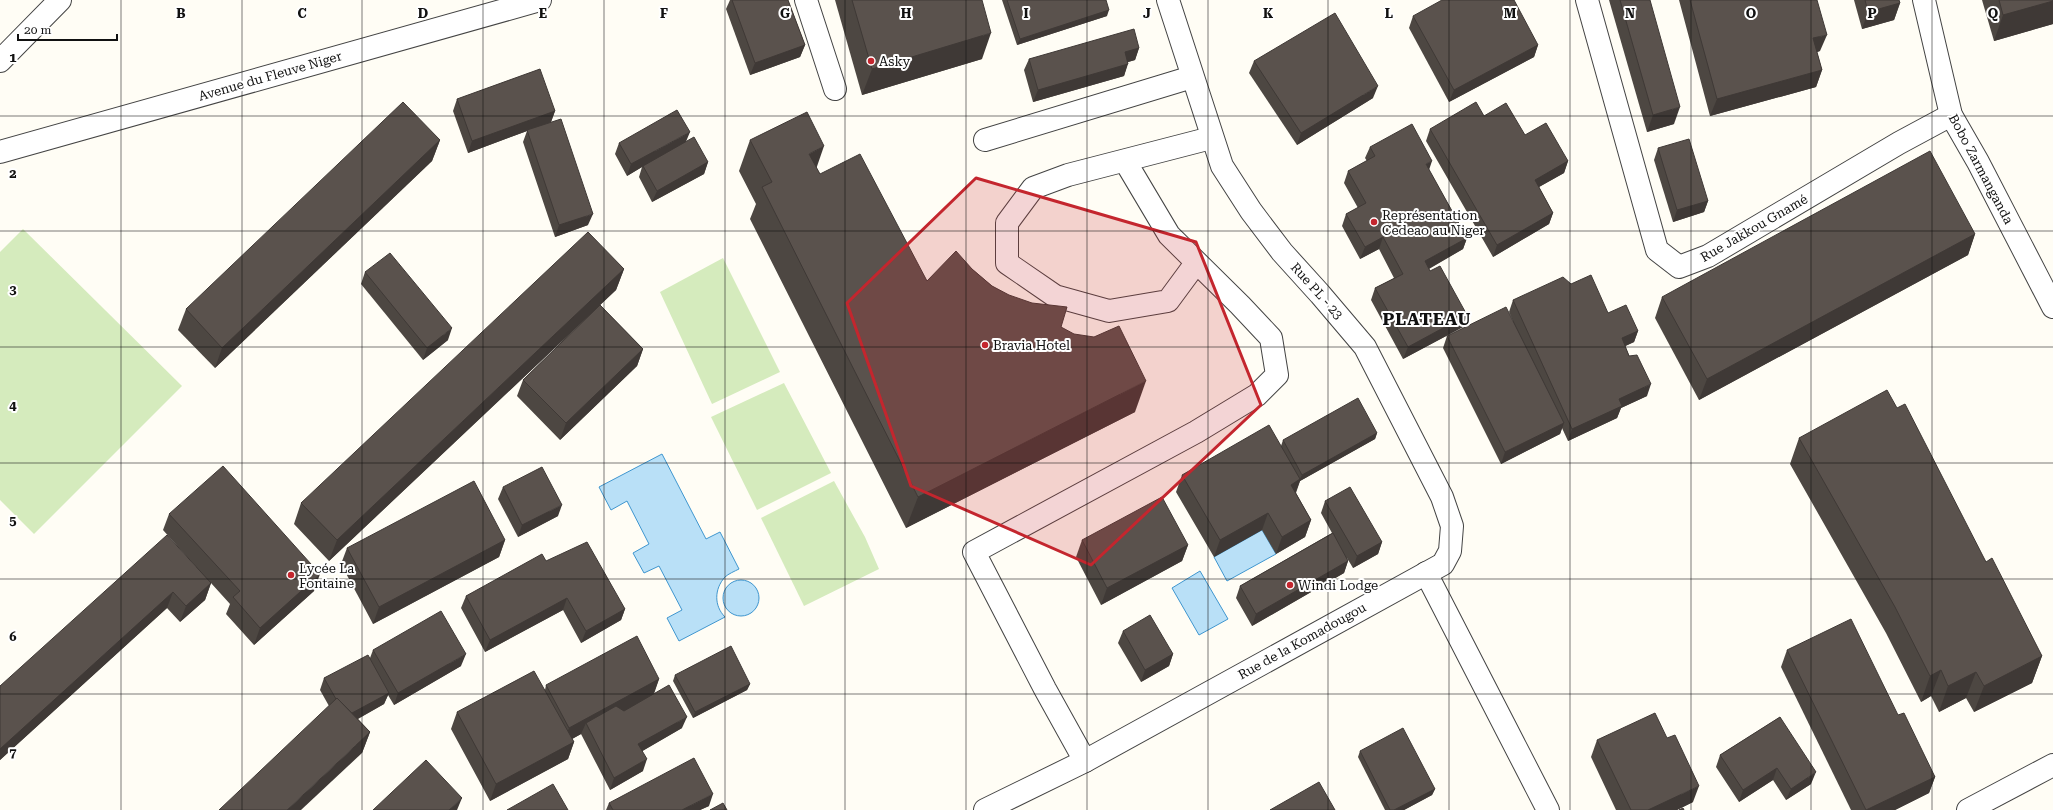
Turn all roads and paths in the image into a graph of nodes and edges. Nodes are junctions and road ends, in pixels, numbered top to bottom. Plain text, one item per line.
1 (60, 0) edge
2 (540, 0) edge
3 (806, 0) edge
4 (1168, 0) edge
5 (1587, 0) edge
6 (1924, 0) edge
7 (0, 61) edge
8 (1192, 77) junction
9 (834, 89) dead end
10 (1951, 115) junction
11 (1212, 138) junction
12 (985, 140) dead end
13 (0, 152) edge
14 (1125, 161) junction
15 (1196, 263) junction
16 (2053, 307) edge
17 (1426, 573) junction
18 (1085, 761) junction
19 (2053, 765) edge
20 (985, 810) edge
21 (1548, 810) edge
22 (1968, 810) edge

1 - 7 street
2 - 13 street, Avenue du Fleuve Niger
3 - 9 street
4 - 8 street, Rue PL - 23
5 - 10 street, Rue Jakkou Gnamé
6 - 10 street, Bobo Zarmanganda
8 - 11 street, Rue PL - 23
8 - 12 street
10 - 16 street, Bobo Zarmanganda
11 - 14 street
11 - 17 street, Rue PL - 23
14 - 15 street
14 - 15 street
15 - 18 street
17 - 18 street, Rue de la Komadougou
17 - 21 street
18 - 20 street, Rue de la Komadougou
19 - 22 street

